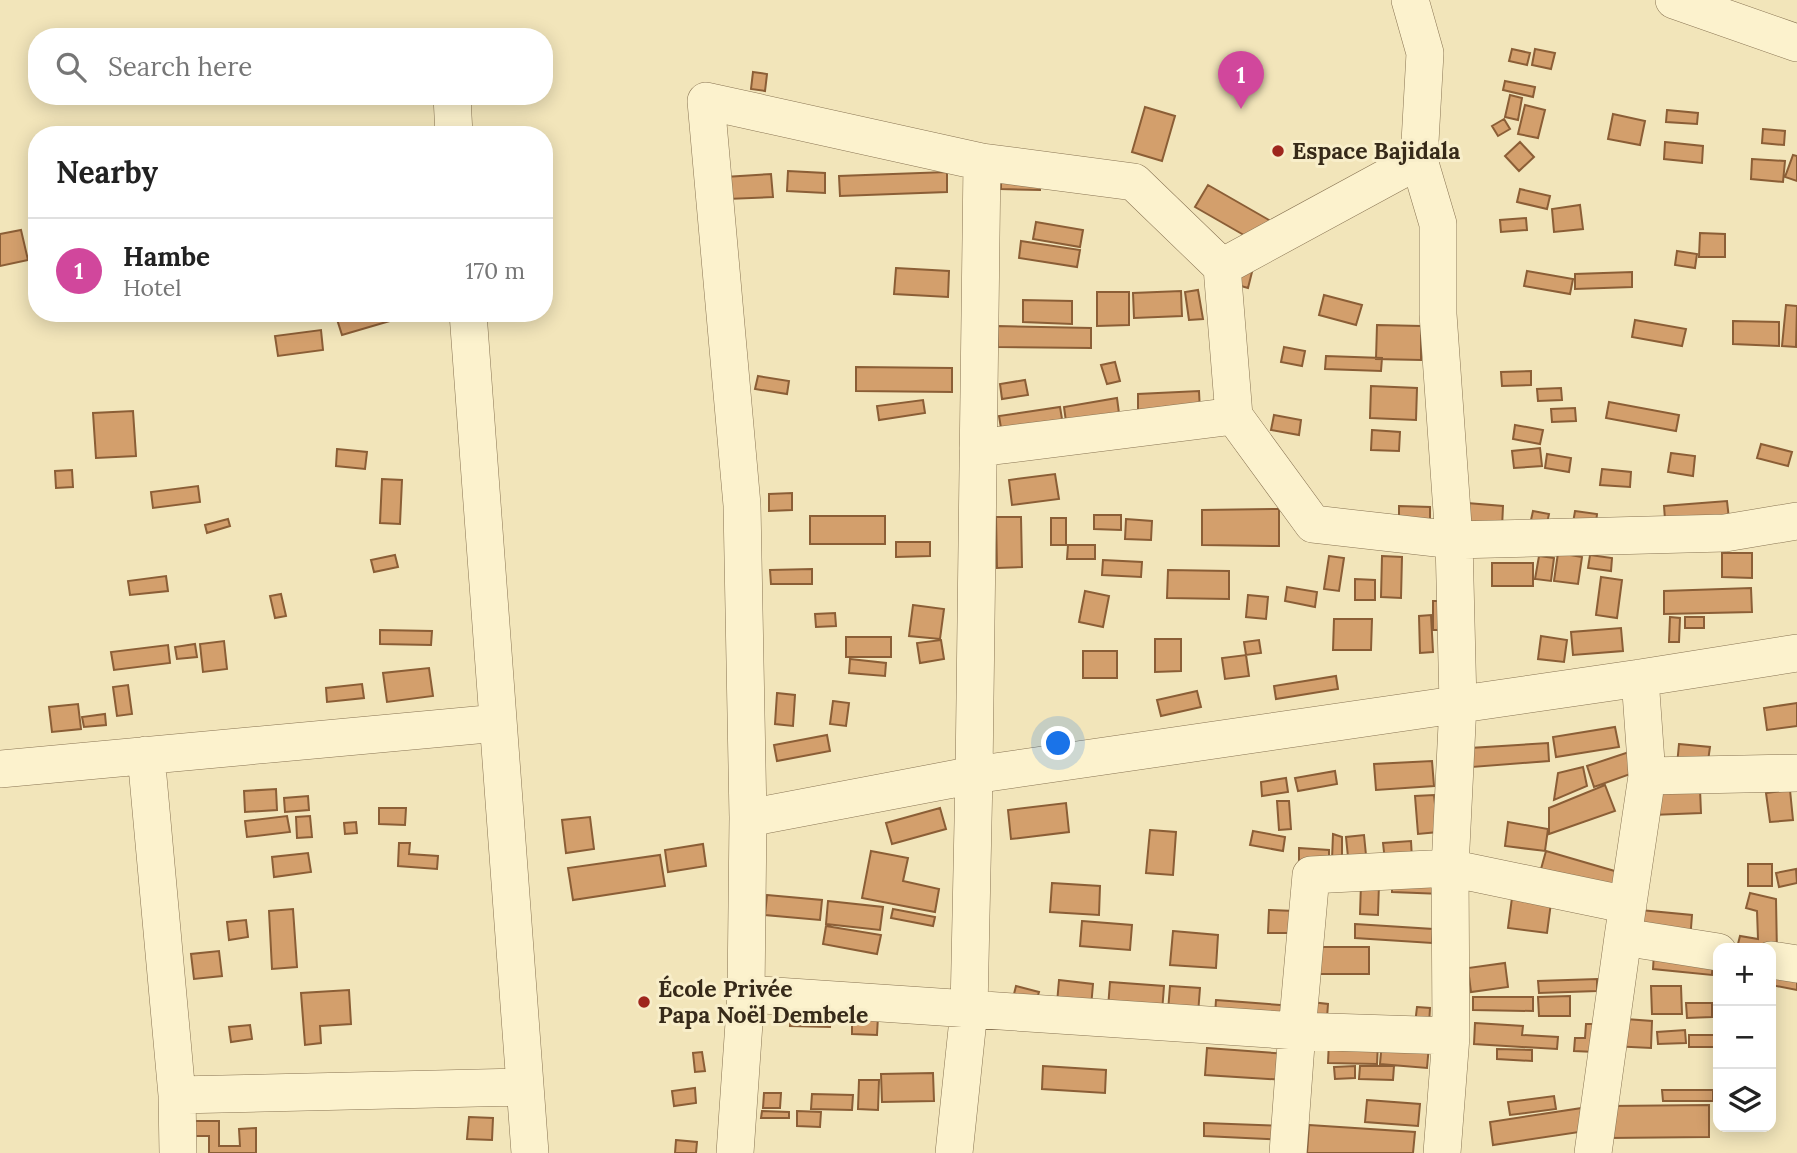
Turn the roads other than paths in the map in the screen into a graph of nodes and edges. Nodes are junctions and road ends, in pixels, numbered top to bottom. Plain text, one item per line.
1 (1410, 0) edge
2 (1674, 0) edge
3 (1797, 43) edge
4 (452, 105) edge
5 (454, 126) edge
6 (1419, 160) junction
7 (982, 162) junction
8 (1223, 267) junction
9 (469, 322) edge
10 (1234, 416) junction
11 (978, 448) junction
12 (1797, 521) edge
13 (1454, 540) junction
14 (1797, 653) edge
15 (1640, 678) junction
16 (1458, 704) junction
17 (498, 723) junction
18 (146, 755) junction
19 (0, 769) edge
20 (1797, 772) edge
21 (974, 775) junction
22 (1647, 776) junction
23 (748, 818) junction
24 (1450, 868) junction
25 (1626, 921) junction
26 (1713, 950) edge
27 (1776, 961) edge
28 (1797, 964) edge
29 (746, 994) junction
30 (969, 1010) junction
31 (1297, 1031) junction
32 (1451, 1036) junction
33 (525, 1087) junction
34 (177, 1095) junction
35 (178, 1153) edge
36 (530, 1153) edge
37 (735, 1153) edge
38 (954, 1153) edge
39 (1289, 1153) edge
40 (1442, 1153) edge
41 (1593, 1153) edge

1 - 6 street
2 - 3 street
4 - 5 street
6 - 8 street
6 - 13 street
7 - 8 street
7 - 11 street
7 - 23 street
8 - 10 street
9 - 17 street
10 - 11 street
10 - 13 street
11 - 21 street
12 - 13 street
13 - 16 street
14 - 15 street
15 - 16 street
15 - 22 street
16 - 21 street
16 - 24 street
17 - 18 street
17 - 33 street
18 - 19 street
18 - 34 street
20 - 22 street
21 - 23 street
21 - 30 street
22 - 25 street
23 - 29 street
24 - 25 street
24 - 31 street
24 - 32 street
25 - 26 street
25 - 41 street
27 - 28 street
29 - 30 street
29 - 37 street
30 - 31 street
30 - 38 street
31 - 32 street
31 - 39 street
32 - 40 street
33 - 34 street
33 - 36 street
34 - 35 street

